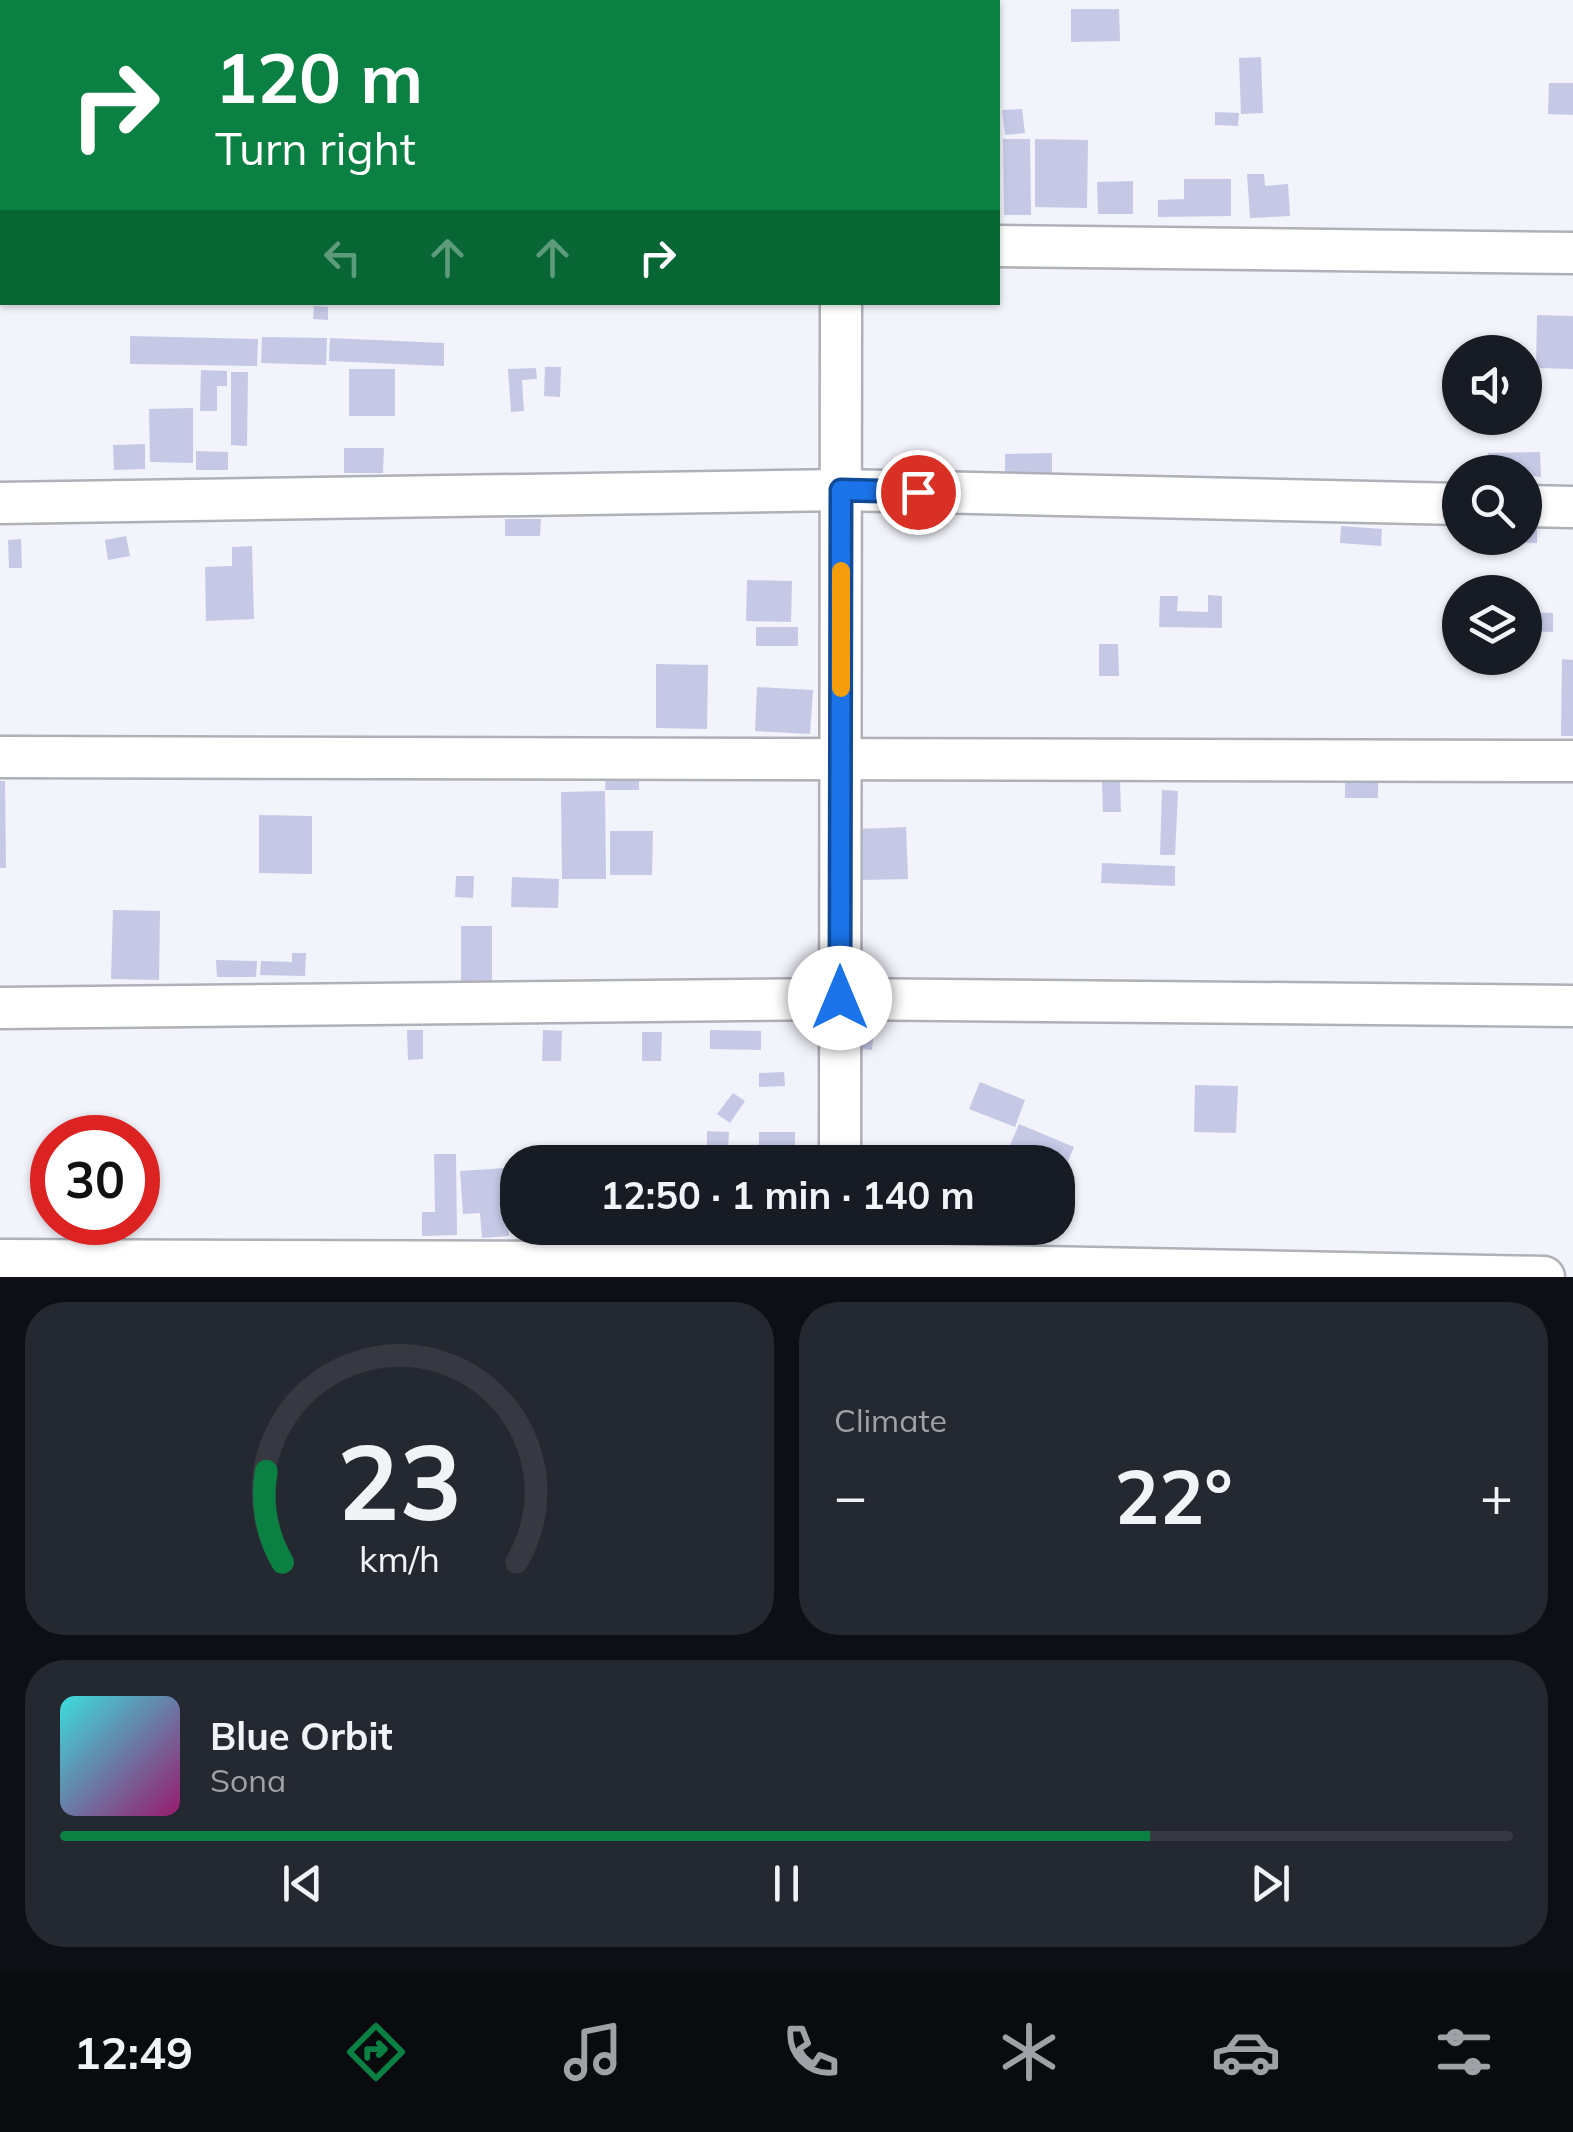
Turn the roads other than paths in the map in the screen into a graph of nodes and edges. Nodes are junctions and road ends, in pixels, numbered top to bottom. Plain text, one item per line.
1 (1000, 246) edge
2 (1573, 253) edge
3 (841, 305) edge
4 (841, 490) junction
5 (0, 503) edge
6 (1442, 504) edge
7 (1542, 506) edge
8 (1573, 507) edge
9 (0, 756) edge
10 (841, 757) junction
11 (1573, 761) edge
12 (840, 998) junction
13 (1573, 1006) edge
14 (0, 1008) edge
15 (840, 1145) edge
16 (840, 1256) edge
17 (0, 1260) edge
18 (1544, 1277) edge

1 - 2 street
3 - 4 street
4 - 5 street
4 - 6 street
4 - 10 street
7 - 8 street
9 - 10 street
10 - 11 street
10 - 12 street
12 - 13 street
12 - 14 street
12 - 15 street
16 - 17 street
16 - 18 street

